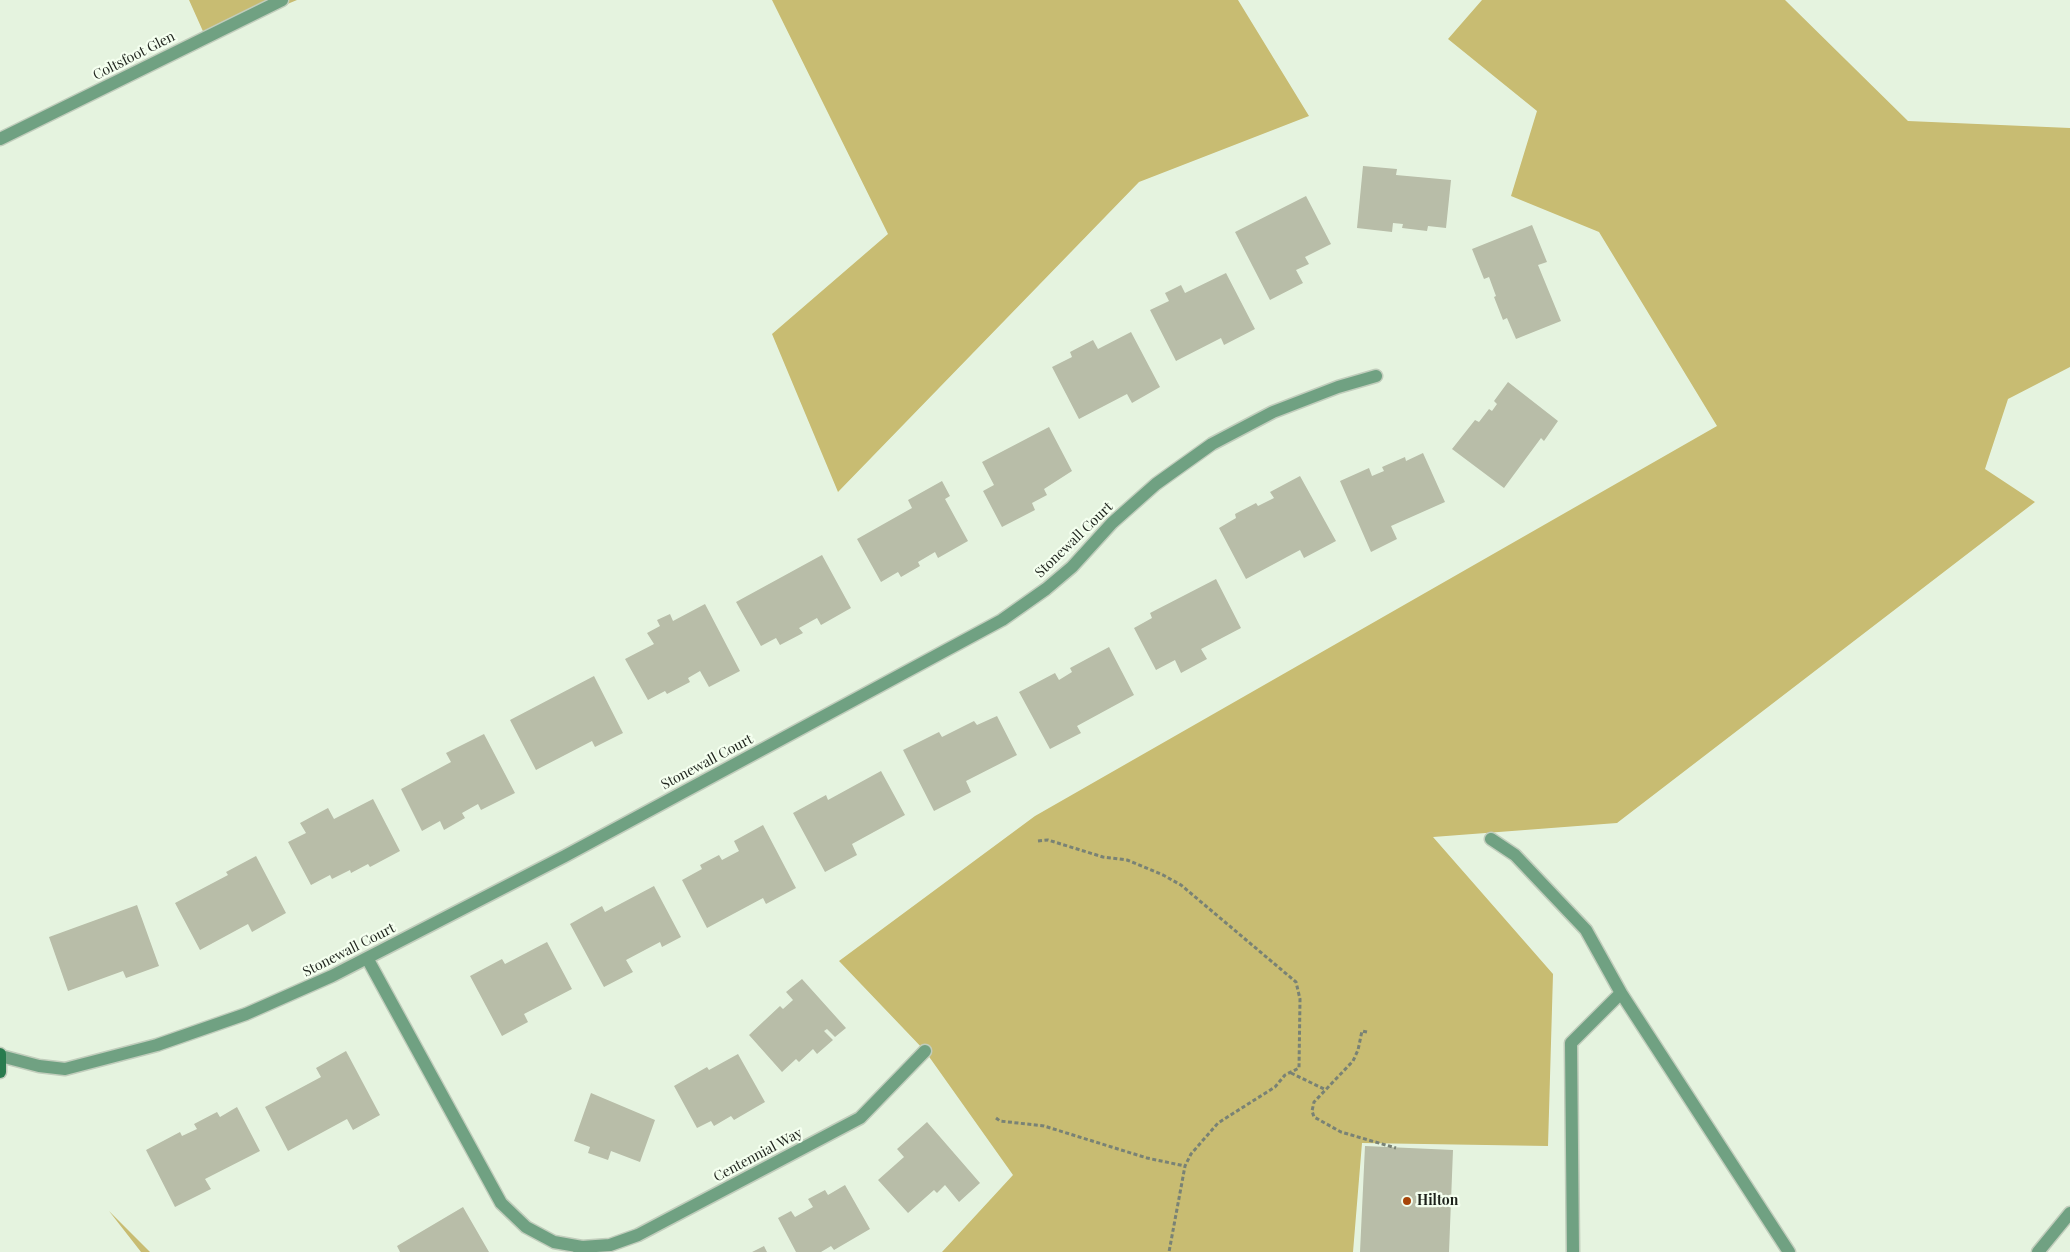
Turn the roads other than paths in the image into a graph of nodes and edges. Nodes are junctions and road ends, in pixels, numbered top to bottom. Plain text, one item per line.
1 (282, 0) edge
2 (0, 139) edge
3 (1376, 376) dead end
4 (1491, 839) dead end
5 (367, 958) junction
6 (1621, 993) junction
7 (925, 1051) dead end
8 (1, 1055) edge
9 (0, 1072) edge
10 (2070, 1213) edge
11 (581, 1250) edge
12 (1573, 1252) edge
13 (1789, 1252) edge
14 (2038, 1252) edge

1 - 2 street, Coltsfoot Glen
3 - 5 street, Stonewall Court
4 - 6 street
5 - 8 street, Stonewall Court
5 - 11 street, Centennial Way
6 - 12 street
6 - 13 street
7 - 11 street, Centennial Way
8 - 9 main road
10 - 14 street

